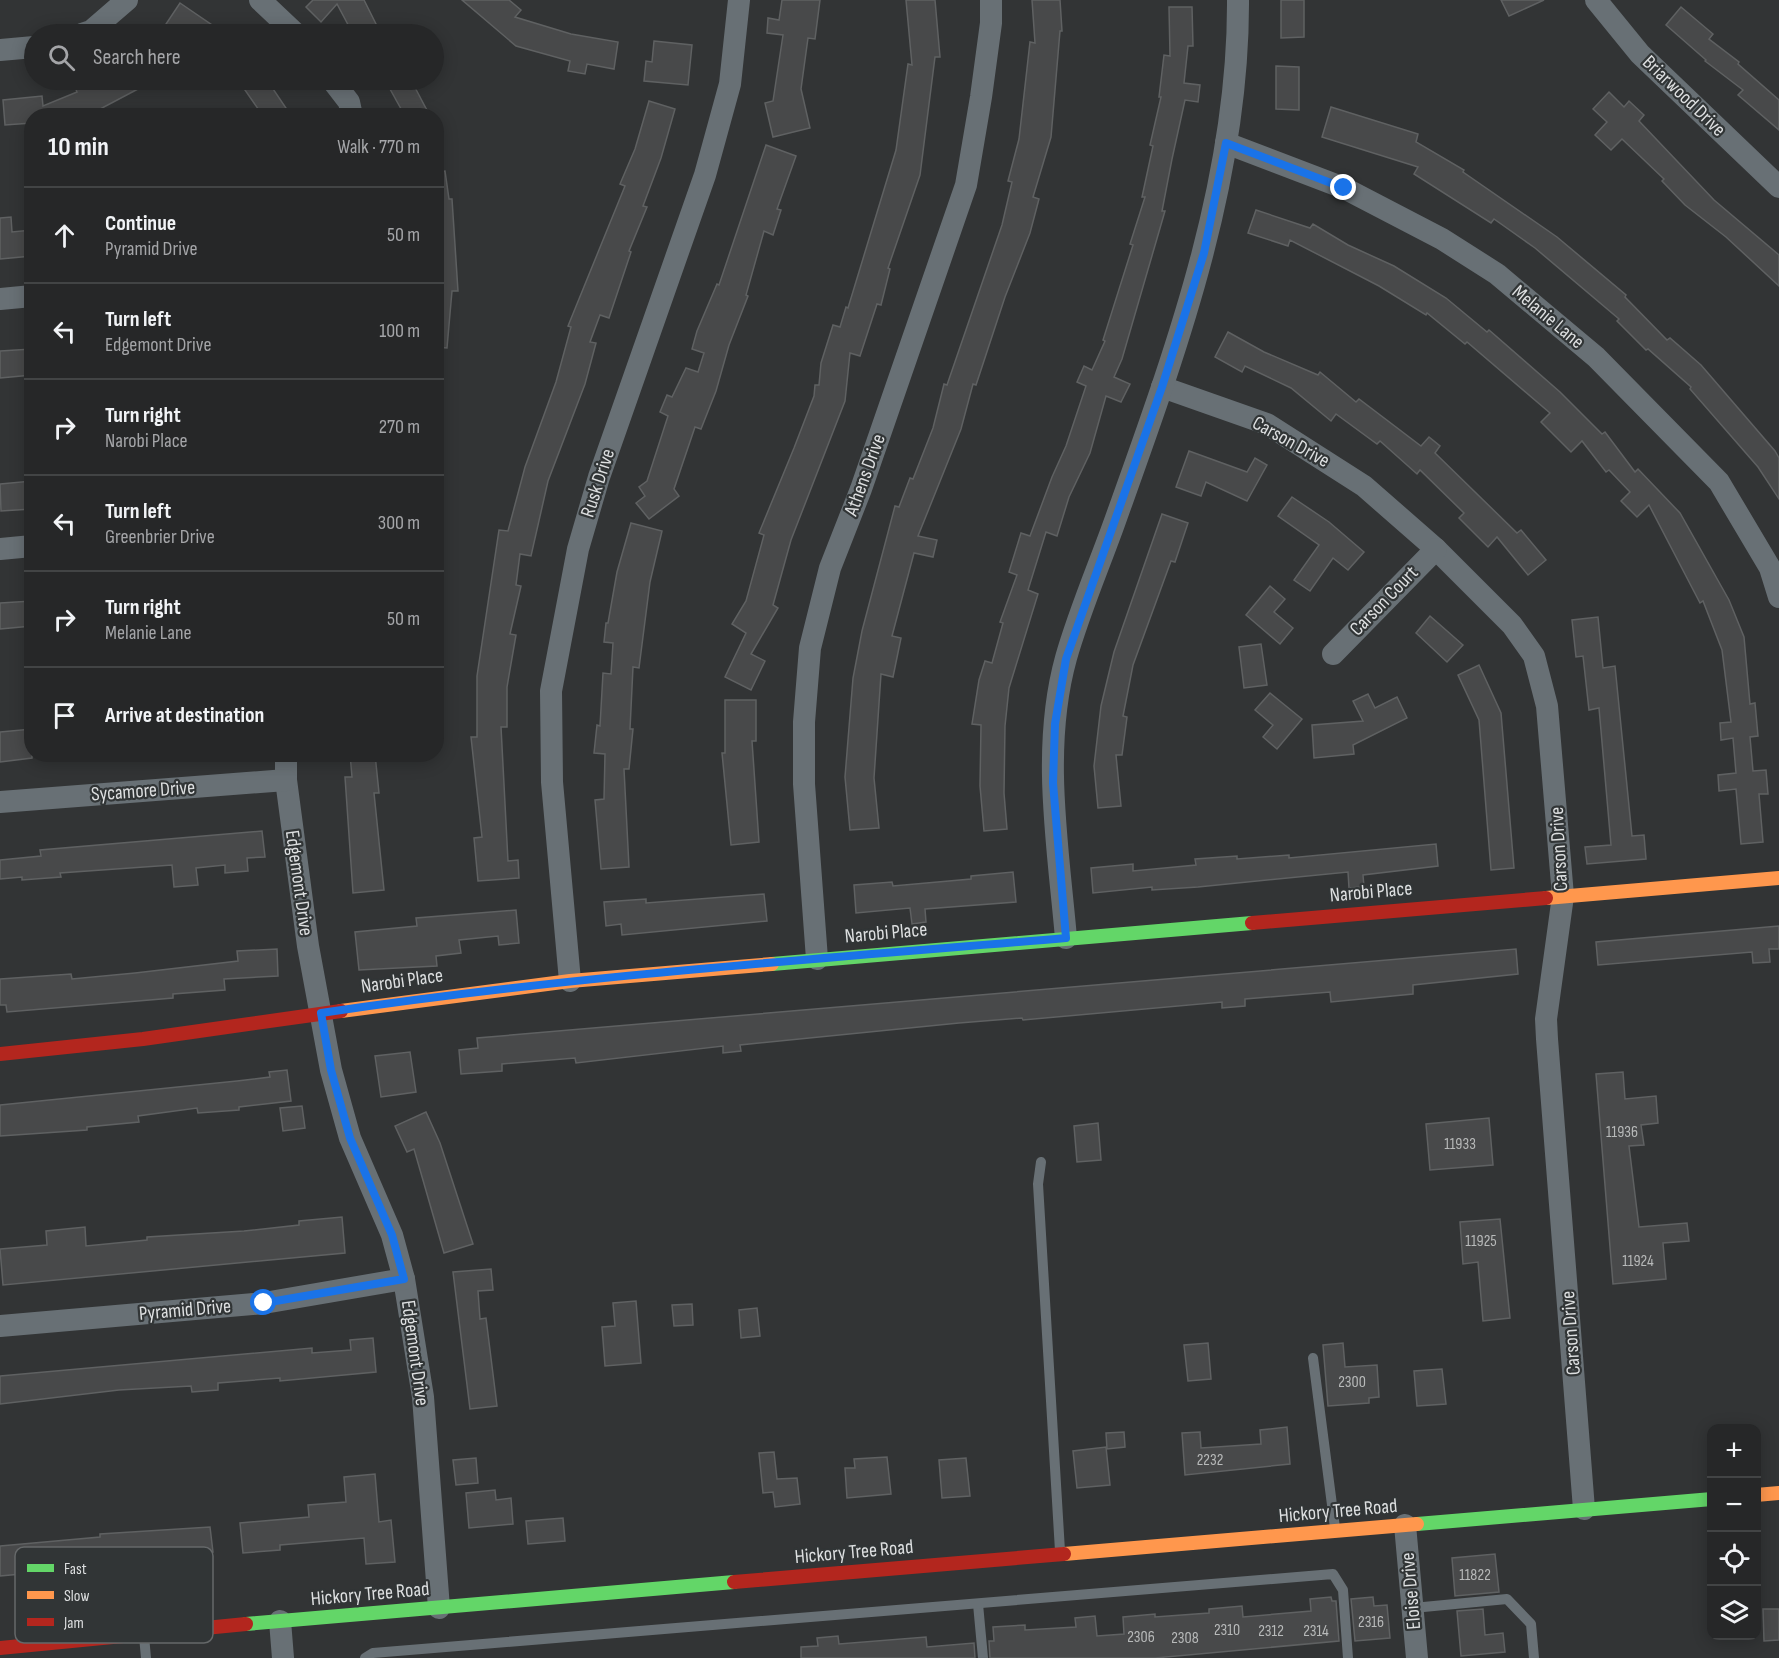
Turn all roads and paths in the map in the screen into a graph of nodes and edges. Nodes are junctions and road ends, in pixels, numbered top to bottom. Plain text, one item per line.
1 (127, 0) edge
2 (260, 0) edge
3 (739, 0) edge
4 (991, 0) edge
5 (1238, 0) edge
6 (1605, 3) edge
7 (99, 24) edge
8 (285, 24) edge
9 (24, 48) edge
10 (0, 50) edge
11 (340, 90) edge
12 (350, 108) edge
13 (1226, 143) junction
14 (1779, 187) edge
15 (24, 297) edge
16 (0, 299) edge
17 (1162, 387) junction
18 (24, 547) edge
19 (0, 549) edge
20 (1436, 549) junction
21 (1779, 597) edge
22 (1333, 654) dead end
23 (286, 762) edge
24 (285, 780) junction
25 (0, 802) edge
26 (1779, 878) edge
27 (1563, 896) junction
28 (1066, 938) junction
29 (817, 959) junction
30 (570, 981) junction
31 (321, 1013) junction
32 (0, 1054) edge
33 (1041, 1162) dead end
34 (404, 1279) junction
35 (0, 1326) edge
36 (1313, 1358) dead end
37 (1779, 1493) edge
38 (1761, 1495) edge
39 (1707, 1499) edge
40 (1584, 1509) junction
41 (1405, 1525) junction
42 (1335, 1531) junction
43 (1060, 1554) junction
44 (978, 1604) junction
45 (439, 1608) junction
46 (1413, 1608) junction
47 (280, 1621) junction
48 (213, 1628) edge
49 (55, 1643) edge
50 (145, 1643) edge
51 (0, 1648) edge
52 (146, 1658) edge
53 (283, 1658) edge
54 (365, 1658) edge
55 (983, 1658) edge
56 (1348, 1658) edge
57 (1417, 1658) edge
58 (1534, 1658) edge

1 - 7 street
2 - 8 street
3 - 30 street, Rusk Drive
4 - 29 street, Athens Drive
5 - 13 street
6 - 14 street, Briarwood Drive
9 - 10 street
11 - 12 street
13 - 17 street
13 - 21 street, Melanie Lane
15 - 16 street
17 - 20 street, Carson Drive
17 - 28 street
18 - 19 street
20 - 22 street, Carson Court
20 - 27 street, Carson Drive
23 - 24 street, Edgemont Drive
24 - 25 street, Sycamore Drive
24 - 31 street, Edgemont Drive
26 - 27 street, Narobi Place
27 - 28 street, Narobi Place
27 - 40 street, Carson Drive
28 - 29 street, Narobi Place
29 - 30 street, Narobi Place
30 - 31 street, Narobi Place
31 - 32 street, Narobi Place
31 - 34 street, Edgemont Drive
33 - 43 lane
34 - 35 street, Pyramid Drive
34 - 45 street, Edgemont Drive
36 - 42 lane
37 - 38 street
39 - 40 street, Hickory Tree Road
40 - 41 street, Hickory Tree Road
41 - 42 street, Hickory Tree Road
41 - 46 street, Eloise Drive
42 - 43 street, Hickory Tree Road
43 - 45 street, Hickory Tree Road
44 - 54 lane
44 - 55 lane
44 - 56 lane
45 - 47 street, Hickory Tree Road
46 - 57 street, Eloise Drive
46 - 58 lane
47 - 48 street, Hickory Tree Road
47 - 53 street
49 - 51 street, Hickory Tree Road
50 - 52 lane

